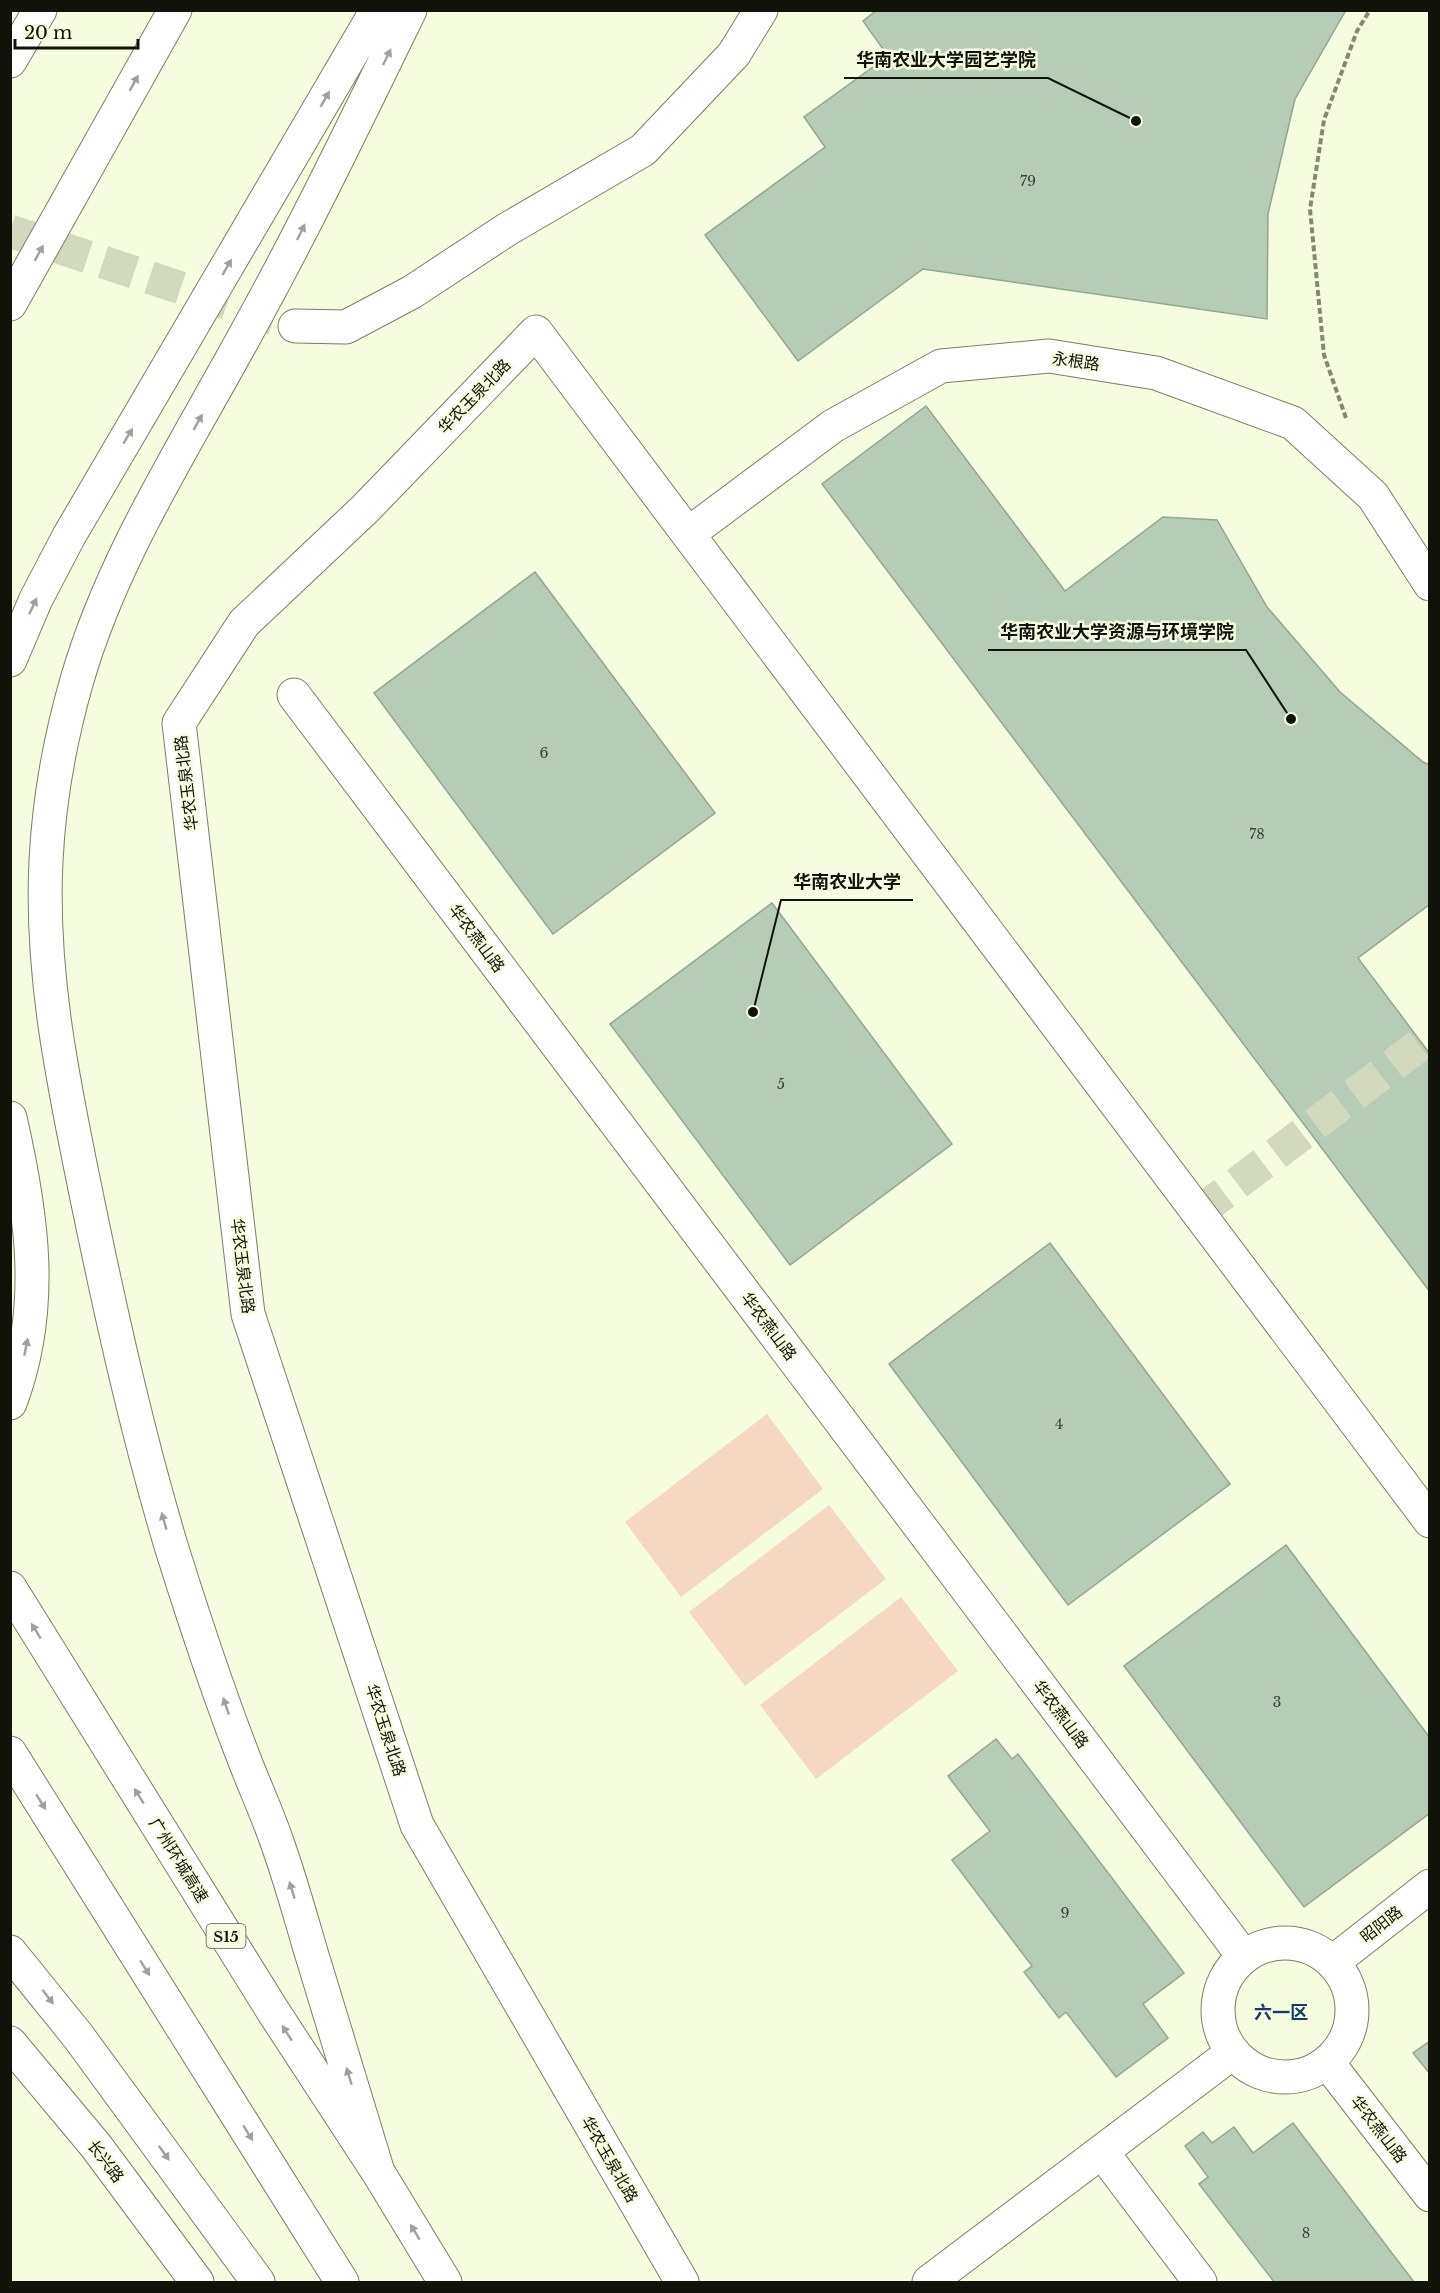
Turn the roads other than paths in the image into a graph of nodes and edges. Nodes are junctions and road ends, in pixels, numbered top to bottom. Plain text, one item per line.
1 (29, 10) edge
2 (40, 10) edge
3 (175, 10) edge
4 (377, 10) edge
5 (410, 10) edge
6 (761, 10) edge
7 (10, 47) edge
8 (10, 61) edge
9 (10, 304) edge
10 (295, 326) tunnel mouth
11 (688, 534) junction
12 (1430, 584) edge
13 (10, 660) edge
14 (294, 695) dead end
15 (10, 1118) edge
16 (10, 1403) edge
17 (1430, 1521) edge
18 (10, 1588) edge
19 (10, 1753) edge
20 (1430, 1886) edge
21 (10, 1952) edge
22 (1244, 1957) junction
23 (1333, 1962) junction
24 (10, 2043) edge
25 (1232, 2053) junction
26 (1328, 2063) junction
27 (1102, 2152) junction
28 (378, 2172) junction
29 (1430, 2195) edge
30 (197, 2283) edge
31 (258, 2283) edge
32 (342, 2283) edge
33 (445, 2283) edge
34 (682, 2283) edge
35 (929, 2283) edge
36 (1200, 2283) edge

1 - 7 main road
2 - 8 main road
9 -> 3 main road
13 -> 4 main road
28 -> 5 main road
6 - 10 main road
11 - 12 main road, 永根路
11 - 17 main road
11 - 34 main road, 华农玉泉北路
14 - 22 main road, 华农燕山路
16 -> 15 main road
28 -> 18 main road, 广州环城高速 / S15
19 -> 32 main road
20 - 23 main road, 昭阳路
21 -> 31 main road
22 - 23 main road
22 - 25 main road
23 - 26 main road
24 - 30 main road, 长兴路
25 - 26 main road
25 - 27 main road
26 - 29 main road, 华农燕山路
27 - 35 main road
27 - 36 main road
33 -> 28 main road, 广州环城高速 / S15

